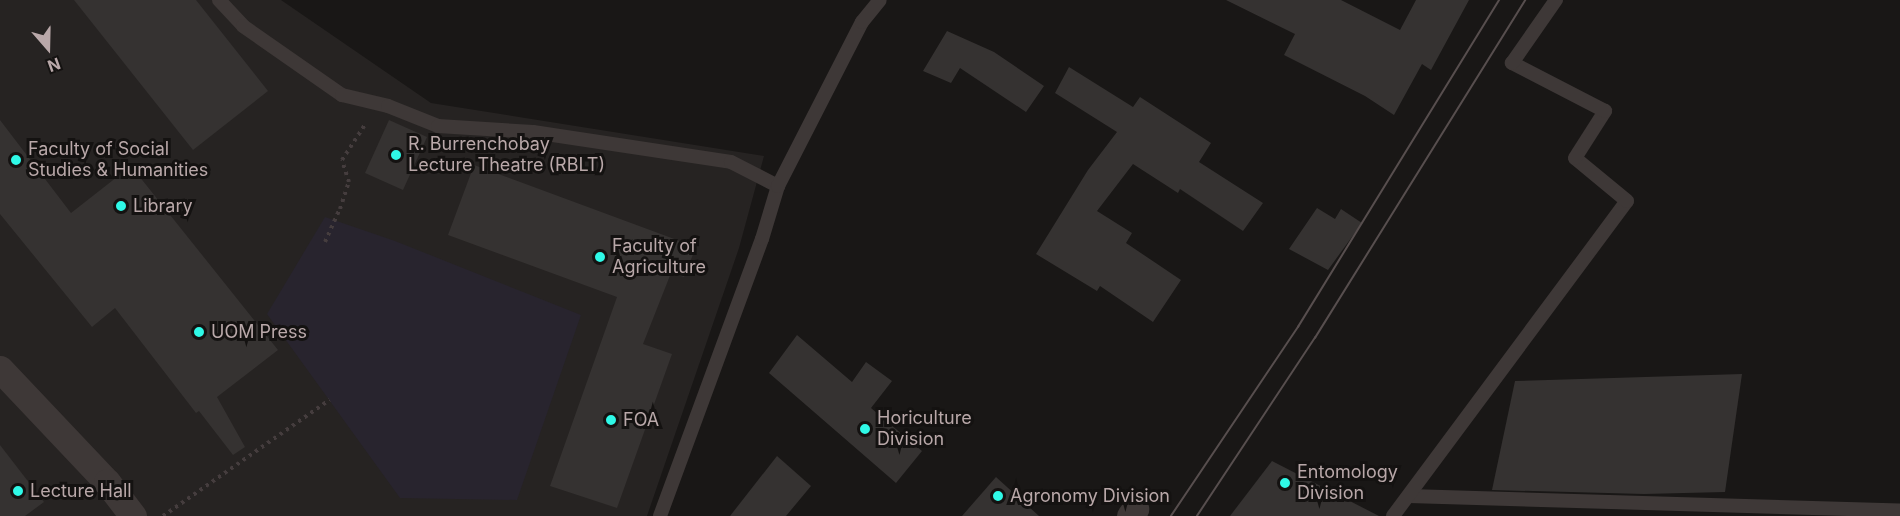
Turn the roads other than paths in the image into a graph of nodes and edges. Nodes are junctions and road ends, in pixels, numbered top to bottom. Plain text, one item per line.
1 (219, 0) edge
2 (880, 0) edge
3 (1556, 0) edge
4 (778, 186) junction
5 (0, 369) edge
6 (1409, 496) junction
7 (1900, 511) edge
8 (133, 516) edge
9 (660, 516) edge
10 (1393, 516) edge

1 - 4 lane
2 - 4 lane
3 - 6 lane
4 - 9 lane
5 - 8 street
6 - 7 lane
6 - 10 lane

